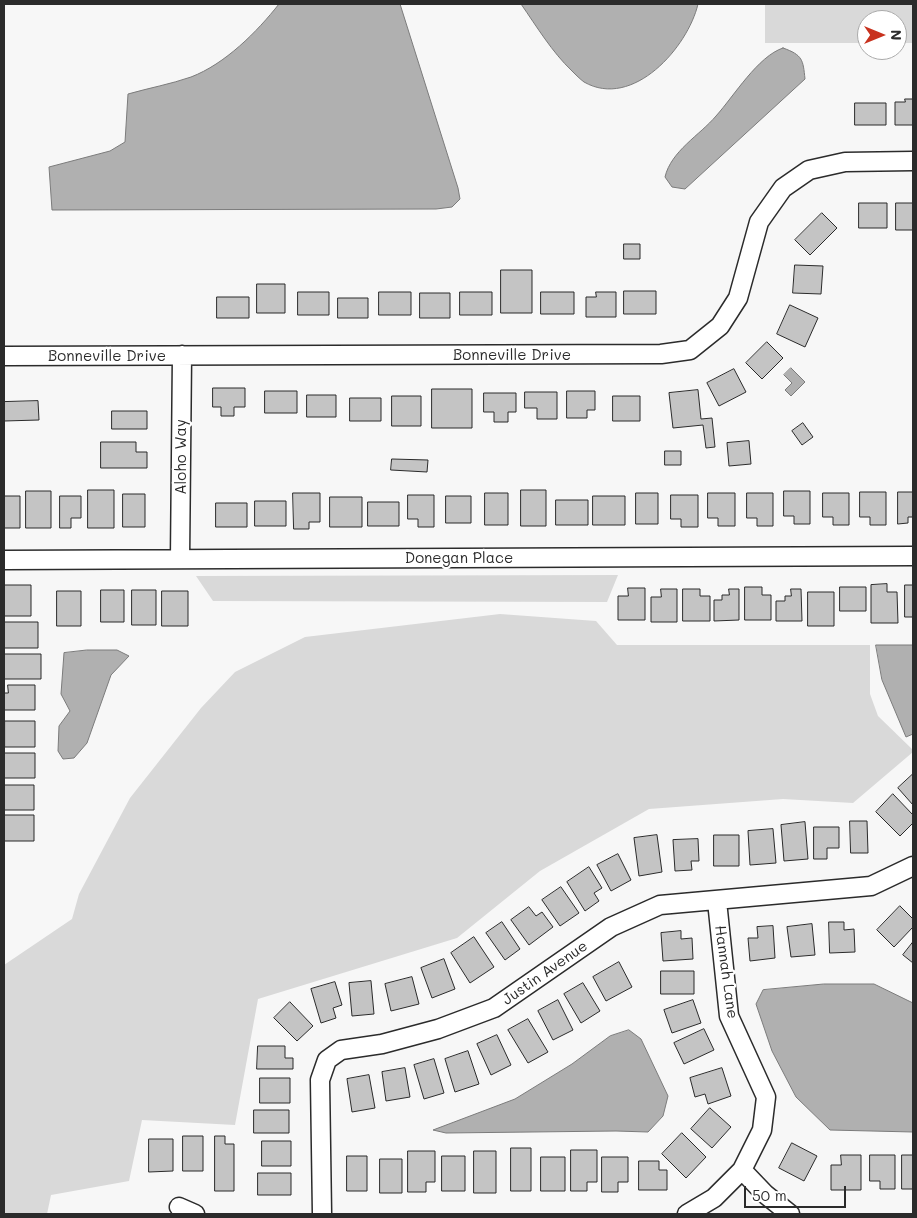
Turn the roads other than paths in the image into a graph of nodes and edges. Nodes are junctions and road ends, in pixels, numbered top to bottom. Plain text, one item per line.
1 (913, 162) edge
2 (182, 355) junction
3 (4, 356) edge
4 (913, 556) edge
5 (180, 559) junction
6 (4, 560) edge
7 (913, 868) edge
8 (718, 901) junction
9 (742, 1170) junction
10 (322, 1214) edge
11 (687, 1214) edge
12 (790, 1214) edge

1 - 2 street, Bonneville Drive
2 - 3 street, Bonneville Drive
2 - 5 street, Aloho Way
4 - 5 street, Donegan Place
5 - 6 street, Donegan Place
7 - 8 street, Justin Avenue
8 - 9 street, Hannah Lane
8 - 10 street, Justin Avenue
9 - 11 street, Hannah Lane
9 - 12 street

